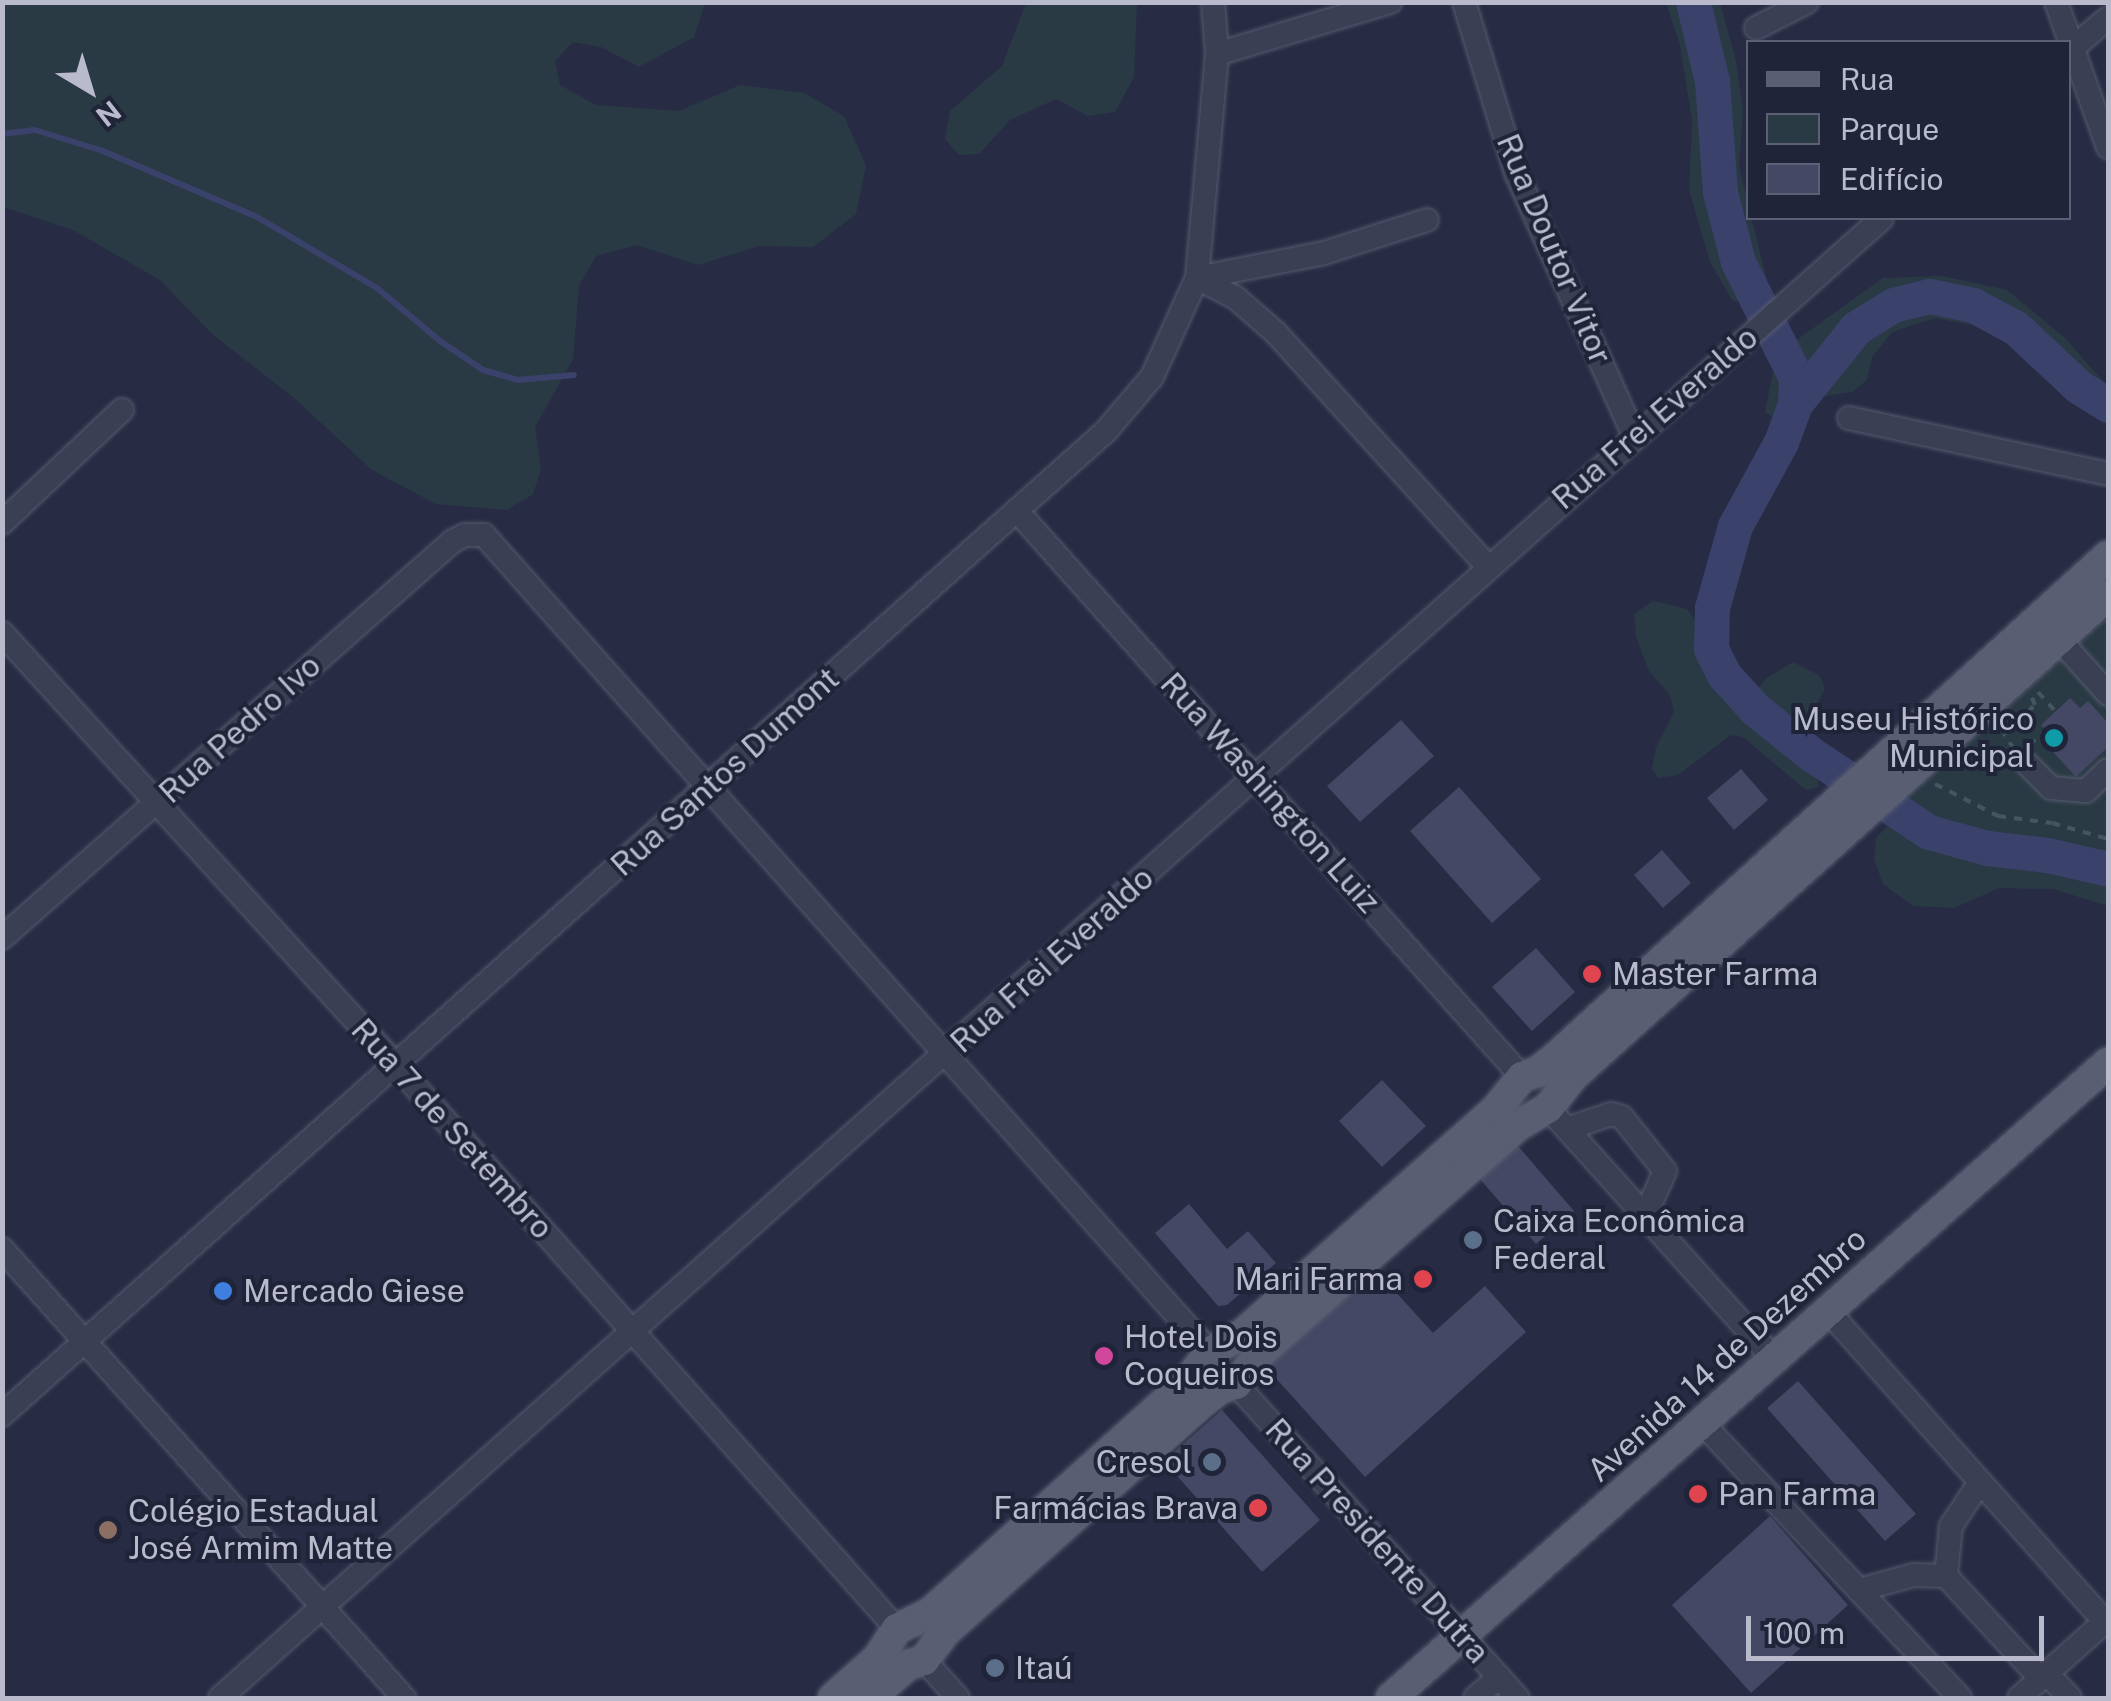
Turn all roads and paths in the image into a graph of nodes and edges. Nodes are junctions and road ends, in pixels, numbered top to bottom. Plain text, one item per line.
1 (1213, 2) edge
2 (1390, 2) edge
3 (1464, 2) edge
4 (1807, 2) edge
5 (2056, 2) edge
6 (2108, 18) edge
7 (1756, 28) dead end
8 (2067, 40) edge
9 (2071, 50) edge
10 (1217, 54) junction
11 (2071, 54) edge
12 (2108, 147) edge
13 (1427, 220) dead end
14 (1880, 220) edge
15 (1197, 278) junction
16 (122, 410) dead end
17 (1849, 418) dead end
18 (1634, 436) junction
19 (2108, 474) edge
20 (1017, 511) junction
21 (2, 523) edge
22 (484, 535) joint
23 (2108, 556) edge
24 (1487, 566) junction
25 (2108, 595) edge
26 (2, 633) edge
27 (2058, 638) junction
28 (2028, 681) dead end
29 (2022, 687) dead end
30 (2108, 694) edge
31 (2056, 711) dead end
32 (2046, 730) dead end
33 (2027, 764) dead end
34 (1895, 766) junction
35 (2108, 770) edge
36 (1257, 778) junction
37 (710, 786) junction
38 (1942, 792) dead end
39 (156, 804) junction
40 (2108, 839) edge
41 (2, 938) edge
42 (945, 1054) junction
43 (2108, 1063) edge
44 (396, 1066) junction
45 (1540, 1098) junction
46 (1645, 1216) junction
47 (2, 1249) edge
48 (1828, 1312) junction
49 (632, 1330) junction
50 (82, 1342) junction
51 (1774, 1359) junction
52 (1223, 1368) junction
53 (2, 1416) edge
54 (1702, 1423) junction
55 (1980, 1482) junction
56 (1946, 1576) junction
57 (1859, 1590) junction
58 (323, 1606) junction
59 (2107, 1620) edge
60 (1462, 1636) junction
61 (910, 1644) junction
62 (2044, 1676) junction
63 (1498, 1677) junction
64 (220, 1698) edge
65 (404, 1698) edge
66 (833, 1698) edge
67 (870, 1698) edge
68 (958, 1698) edge
69 (1391, 1698) edge
70 (1475, 1698) edge
71 (1518, 1698) edge
72 (1960, 1698) edge
73 (2019, 1698) edge
74 (2070, 1698) edge

1 - 10 street, Rua Santos Dumont
2 - 10 street
3 - 18 street, Rua Doutor Vitor
4 - 7 street
5 - 8 street
6 - 9 street
10 - 15 street, Rua Santos Dumont
11 - 12 street
13 - 15 street
14 - 18 street, Rua Frei Everaldo
15 - 20 street, Rua Santos Dumont
15 - 24 street
16 - 21 street
17 - 19 street
18 - 24 street, Rua Frei Everaldo
20 - 36 street, Rua Washington Luiz
20 - 37 street, Rua Santos Dumont
22 - 37 street, Rua Presidente Dutra
22 - 39 street, Rua Pedro Ivo
23 - 34 main road
24 - 36 street, Rua Frei Everaldo
25 - 27 main road
26 - 39 street, Rua 7 de Setembro
27 - 30 street
27 - 34 main road
28 - 31 path
29 - 32 path
33 - 35 street
34 - 45 main road
36 - 42 street, Rua Frei Everaldo
36 - 45 street, Rua Washington Luiz
37 - 42 street, Rua Presidente Dutra
37 - 44 street, Rua Santos Dumont
38 - 40 path
39 - 41 street, Rua Pedro Ivo
39 - 44 street, Rua 7 de Setembro
42 - 49 street, Rua Frei Everaldo
42 - 52 street, Rua Presidente Dutra
43 - 48 main road, Avenida 14 de Dezembro
44 - 49 street, Rua 7 de Setembro
44 - 50 street, Rua Santos Dumont
45 - 46 street, Rua Washington Luiz
45 - 46 street
45 - 52 main road
46 - 51 street, Rua Washington Luiz
47 - 50 street
48 - 51 main road, Avenida 14 de Dezembro
48 - 55 street
49 - 58 street, Rua Frei Everaldo
49 - 61 street, Rua 7 de Setembro
50 - 53 street, Rua Santos Dumont
50 - 58 street
51 - 54 main road, Avenida 14 de Dezembro
52 - 60 street, Rua Presidente Dutra
52 - 61 main road
54 - 57 street
54 - 60 main road, Avenida 14 de Dezembro
55 - 56 street
55 - 59 street
56 - 57 street
56 - 62 street
57 - 72 street
58 - 64 street, Rua Frei Everaldo
58 - 65 street
59 - 62 street
60 - 63 street, Rua Presidente Dutra
60 - 69 main road, Avenida 14 de Dezembro
61 - 66 main road
61 - 67 main road
61 - 68 street, Rua 7 de Setembro
62 - 73 street
62 - 74 street
63 - 70 street
63 - 71 street, Rua Presidente Dutra

